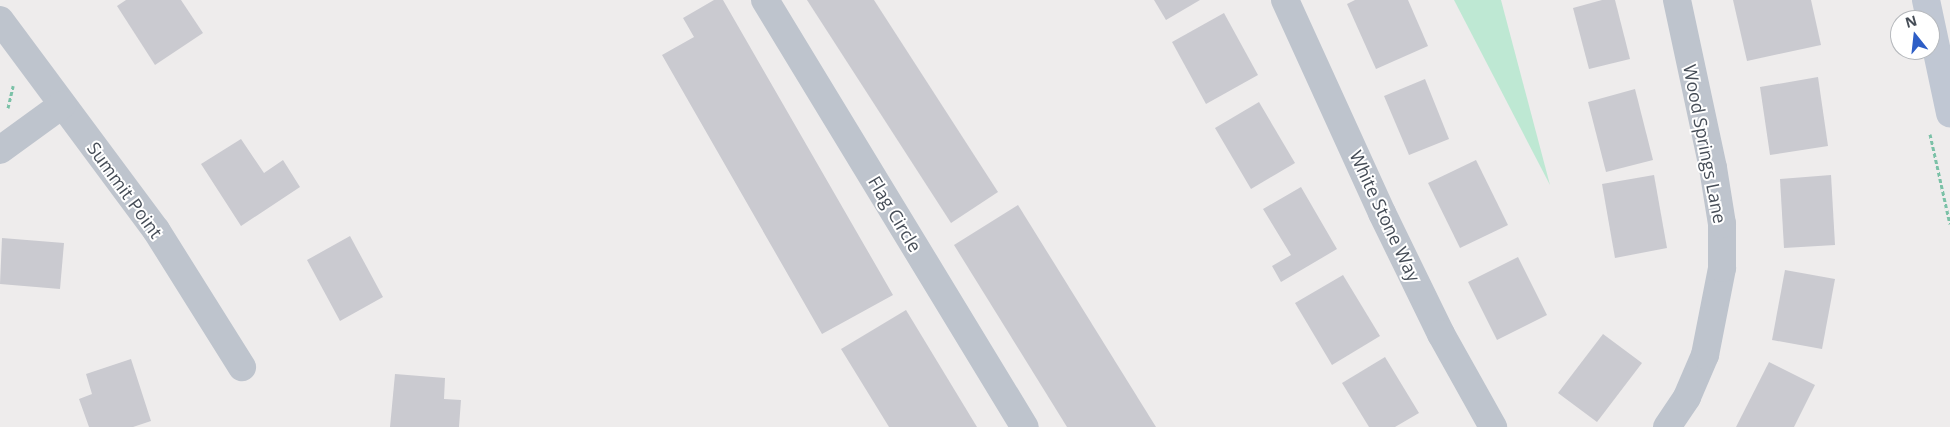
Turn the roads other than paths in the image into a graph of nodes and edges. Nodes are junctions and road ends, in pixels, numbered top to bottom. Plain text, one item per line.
1 (765, 0) edge
2 (1285, 0) edge
3 (1677, 0) edge
4 (1926, 0) edge
5 (0, 20) edge
6 (62, 105) junction
7 (1940, 120) edge
8 (0, 150) edge
9 (242, 367) dead end
10 (1025, 427) edge
11 (1493, 427) edge
12 (1667, 427) edge

1 - 10 street, Flag Circle
2 - 11 street, White Stone Way
3 - 12 street, Wood Springs Lane
4 - 7 street
5 - 6 street, Summit Point
6 - 8 street
6 - 9 street, Summit Point

